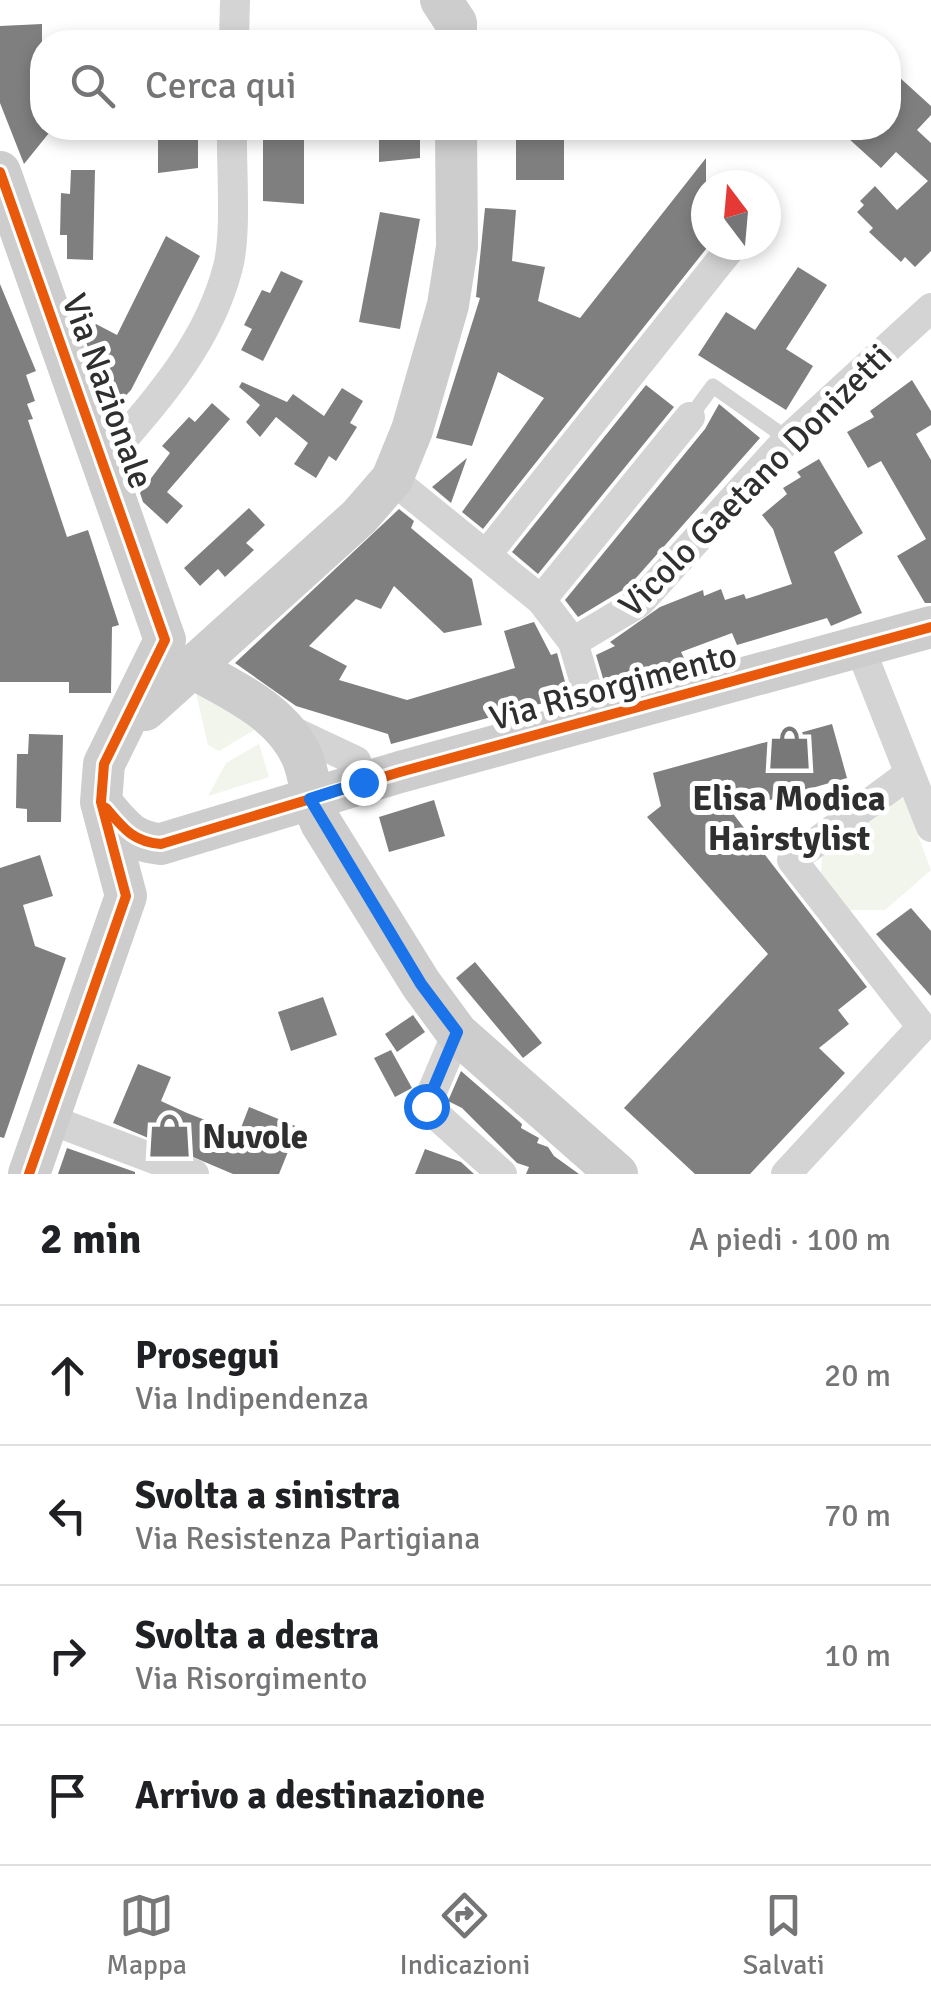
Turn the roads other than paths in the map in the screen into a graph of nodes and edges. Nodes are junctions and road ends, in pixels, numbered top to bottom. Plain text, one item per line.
1 (235, 0) edge
2 (234, 30) edge
3 (232, 140) edge
4 (456, 140) edge
5 (1, 176) edge
6 (721, 260) edge
7 (931, 308) edge
8 (690, 417) joint
9 (788, 439) junction
10 (104, 461) junction
11 (392, 479) junction
12 (486, 555) junction
13 (541, 600) junction
14 (931, 627) edge
15 (574, 642) junction
16 (860, 648) junction
17 (199, 658) junction
18 (596, 720) junction
19 (280, 726) junction
20 (120, 733) junction
21 (910, 774) junction
22 (363, 782) junction
23 (310, 799) junction
24 (101, 802) junction
25 (931, 827) edge
26 (457, 1032) junction
27 (46, 1118) junction
28 (147, 1166) edge
29 (600, 1168) edge
30 (29, 1174) edge
31 (194, 1174) edge
32 (502, 1174) edge
33 (786, 1174) edge

1 - 2 street
3 - 10 street
4 - 11 street
5 - 10 street, Via Nazionale
6 - 12 street
7 - 9 street, Vicolo Gaetano Donizetti
8 - 9 lane
8 - 13 street
9 - 15 street, Vicolo Gaetano Donizetti
10 - 20 street, Via Nazionale
11 - 12 street
11 - 17 street
12 - 13 street
13 - 15 street
14 - 16 street, Via Risorgimento
15 - 18 street
16 - 18 street, Via Risorgimento
16 - 21 street
17 - 19 street
17 - 20 street
18 - 22 street, Via Risorgimento
19 - 22 street
19 - 23 street
20 - 24 street
21 - 25 street
21 - 33 street
22 - 23 street, Via Risorgimento
23 - 24 street, Via Risorgimento
23 - 26 street
24 - 27 street
26 - 29 street
26 - 32 street
27 - 28 street
27 - 30 street
28 - 31 street

